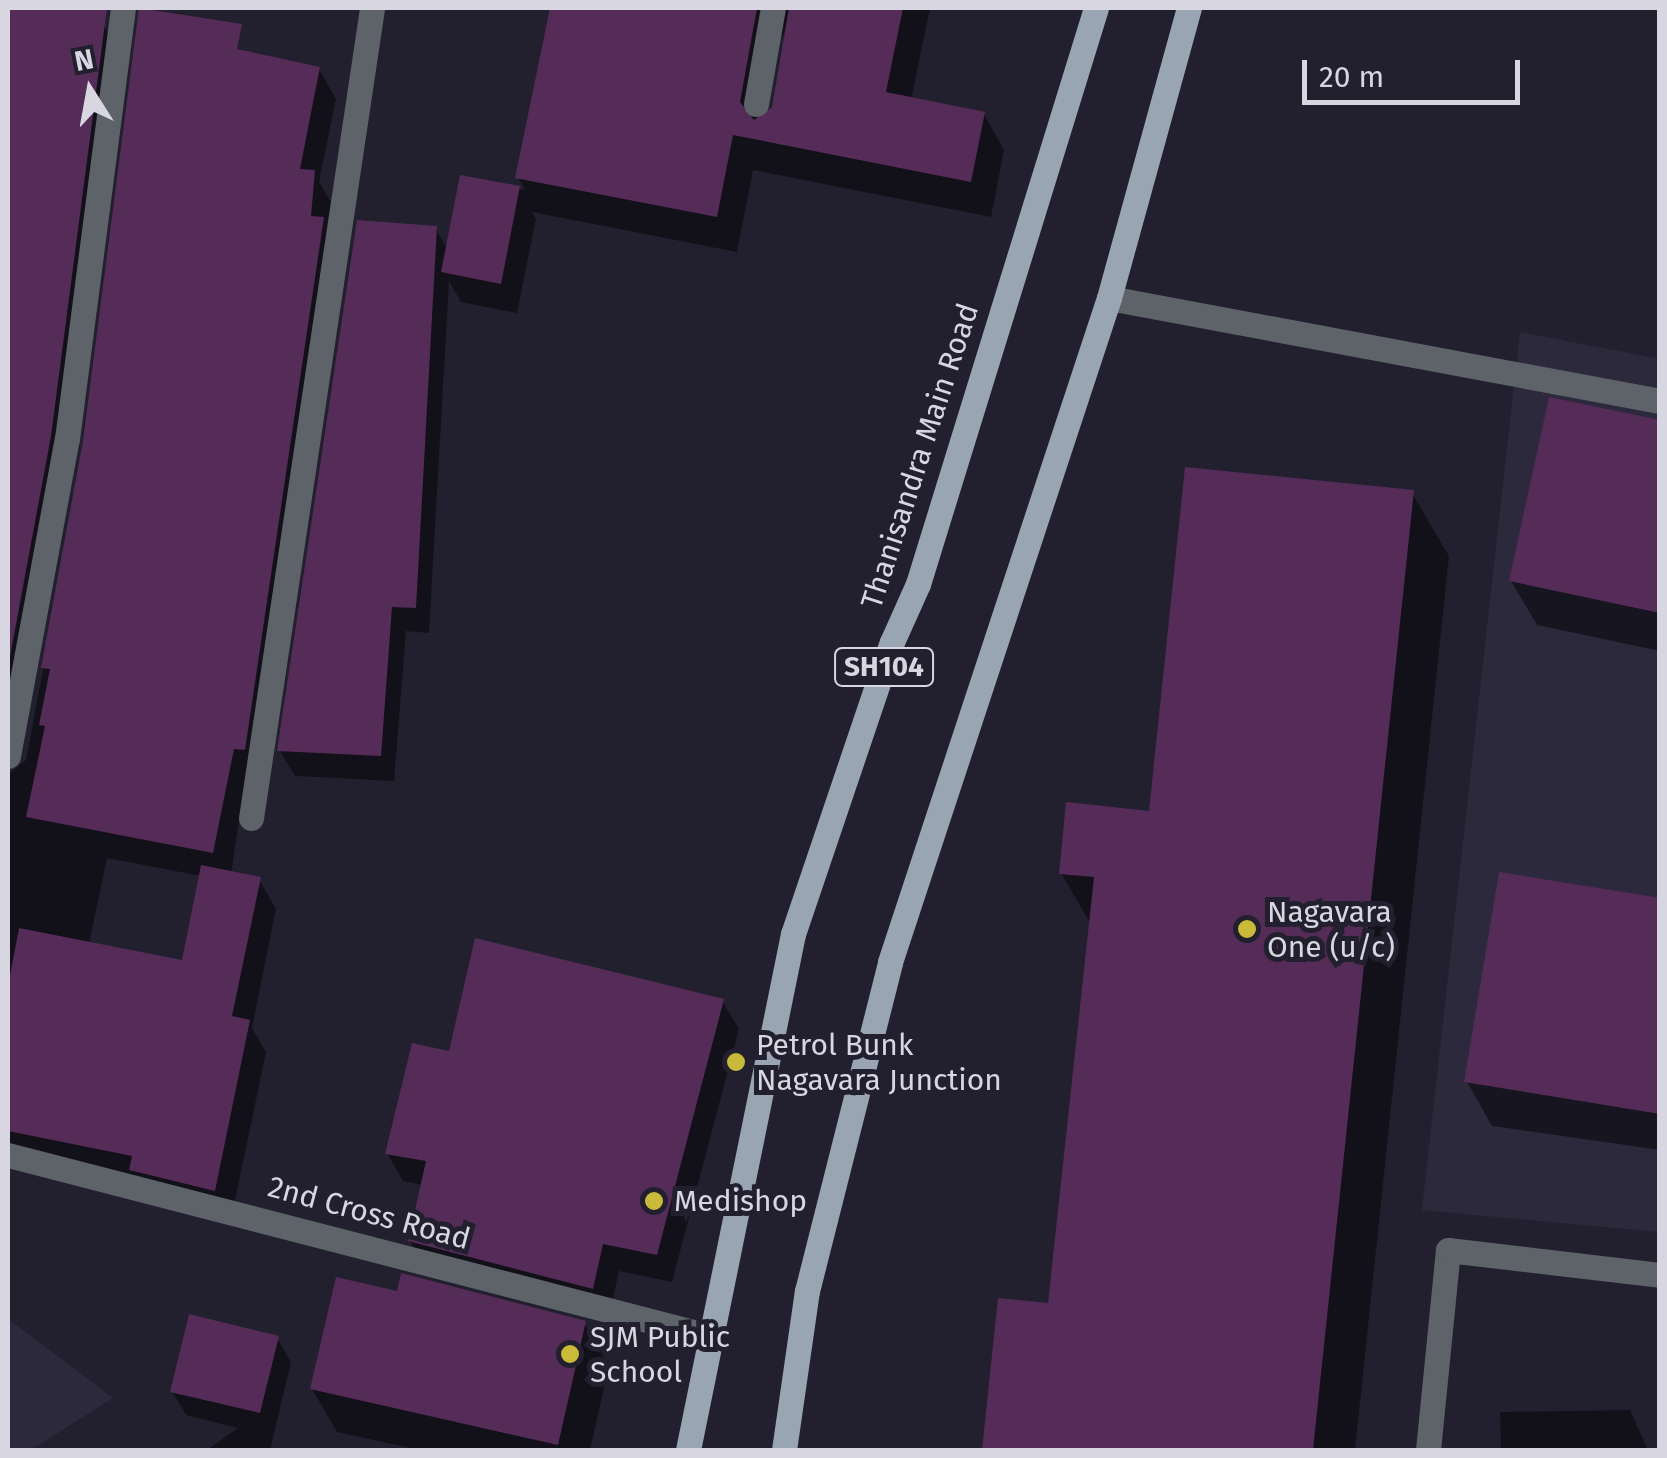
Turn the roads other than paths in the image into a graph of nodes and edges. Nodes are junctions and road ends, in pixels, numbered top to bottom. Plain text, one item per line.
1 (122, 8) edge
2 (372, 8) edge
3 (773, 8) edge
4 (1096, 8) edge
5 (1189, 8) edge
6 (756, 104) dead end
7 (1109, 298) junction
8 (1660, 401) edge
9 (8, 756) edge
10 (251, 818) dead end
11 (8, 1155) edge
12 (1660, 1275) edge
13 (713, 1336) junction
14 (688, 1450) edge
15 (784, 1450) edge
16 (1428, 1450) edge

1 - 9 street
2 - 10 street
3 - 6 street
4 - 13 main road, Thanisandra Main Road / SH104
5 - 7 main road
7 - 8 street
7 - 15 main road
11 - 13 street, 2nd Cross Road
12 - 16 street
13 - 14 main road, Thanisandra Main Road / SH104

